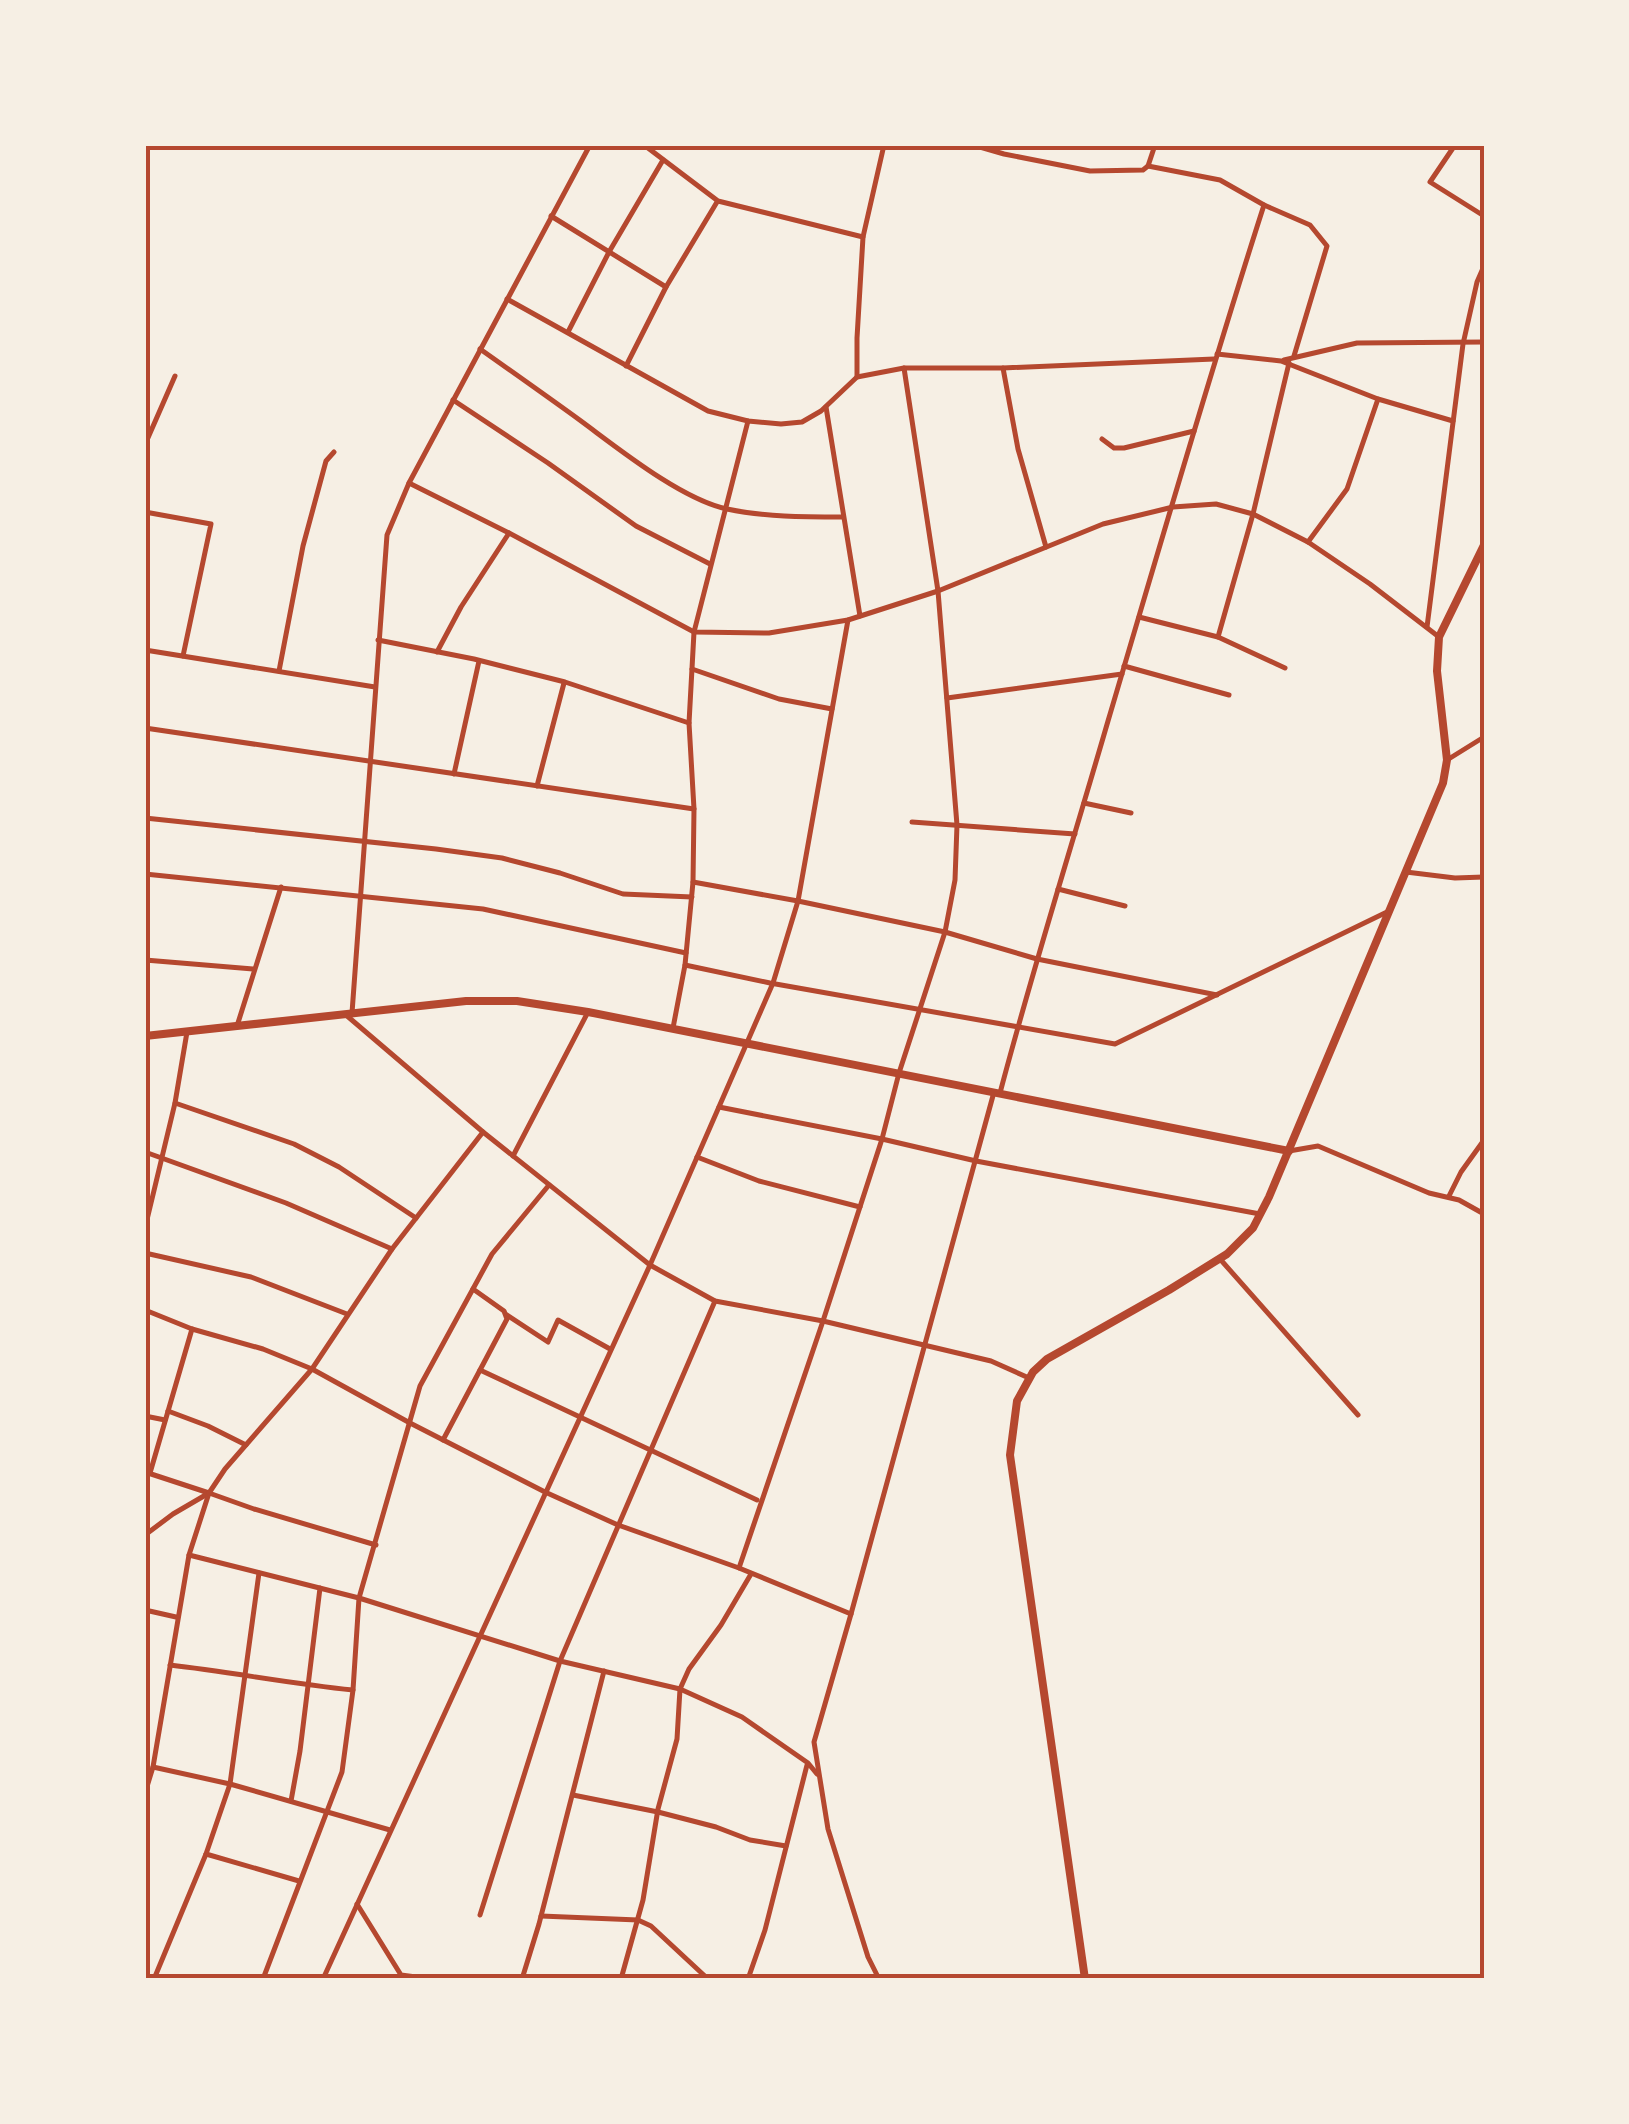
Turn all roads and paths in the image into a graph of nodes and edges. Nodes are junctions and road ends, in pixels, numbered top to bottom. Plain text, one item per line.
1 (590, 145) edge
2 (644, 145) edge
3 (884, 145) edge
4 (973, 145) edge
5 (1154, 145) edge
6 (1455, 145) edge
7 (663, 160) junction
8 (1148, 166) junction
9 (718, 201) junction
10 (1264, 205) junction
11 (552, 216) junction
12 (1484, 216) edge
13 (863, 237) junction
14 (610, 252) junction
15 (1484, 266) edge
16 (666, 287) junction
17 (507, 298) junction
18 (568, 333) junction
19 (1484, 342) edge
20 (1463, 344) junction
21 (480, 349) junction
22 (1215, 357) junction
23 (1288, 361) junction
24 (626, 366) junction
25 (904, 368) junction
26 (1003, 368) junction
27 (175, 376) dead end
28 (857, 377) junction
29 (1378, 399) junction
30 (453, 400) junction
31 (826, 406) junction
32 (748, 421) junction
33 (1453, 421) junction
34 (1194, 431) junction
35 (1102, 440) dead end
36 (145, 451) edge
37 (334, 452) dead end
38 (409, 483) junction
39 (1172, 507) junction
40 (726, 509) junction
41 (145, 512) edge
42 (1252, 514) junction
43 (842, 517) junction
44 (509, 533) junction
45 (1308, 542) junction
46 (1484, 545) edge
47 (1046, 547) junction
48 (710, 564) junction
49 (938, 591) junction
50 (860, 616) junction
51 (1138, 617) junction
52 (848, 620) junction
53 (1427, 628) junction
54 (694, 632) junction
55 (1439, 637) junction
56 (1218, 638) junction
57 (378, 640) junction
58 (145, 650) edge
59 (437, 652) junction
60 (184, 656) junction
61 (479, 660) junction
62 (1285, 668) dead end
63 (692, 669) junction
64 (1123, 670) junction
65 (279, 671) junction
66 (565, 682) junction
67 (375, 686) junction
68 (1228, 694) dead end
69 (947, 698) junction
70 (832, 709) junction
71 (689, 723) junction
72 (145, 728) edge
73 (1484, 736) edge
74 (1447, 760) junction
75 (370, 762) junction
76 (454, 774) junction
77 (537, 786) junction
78 (1084, 803) junction
79 (694, 809) junction
80 (1131, 813) dead end
81 (145, 818) edge
82 (912, 822) dead end
83 (957, 824) junction
84 (1075, 834) junction
85 (365, 842) junction
86 (1406, 872) junction
87 (145, 874) edge
88 (1484, 877) edge
89 (694, 882) junction
90 (281, 887) junction
91 (1058, 889) junction
92 (361, 895) junction
93 (692, 898) junction
94 (798, 901) junction
95 (1125, 906) dead end
96 (1390, 910) junction
97 (945, 932) junction
98 (686, 953) junction
99 (1037, 958) junction
100 (145, 960) edge
101 (685, 965) junction
102 (254, 969) junction
103 (774, 984) junction
104 (1217, 995) junction
105 (920, 1009) junction
106 (588, 1012) junction
107 (348, 1014) junction
108 (237, 1026) junction
109 (673, 1028) junction
110 (1017, 1028) junction
111 (187, 1032) junction
112 (145, 1036) edge
113 (748, 1043) junction
114 (899, 1073) junction
115 (997, 1093) junction
116 (175, 1102) junction
117 (719, 1108) junction
118 (483, 1132) junction
119 (882, 1139) junction
120 (1482, 1143) edge
121 (1289, 1151) junction
122 (145, 1152) edge
123 (513, 1156) junction
124 (163, 1157) junction
125 (698, 1157) junction
126 (976, 1161) junction
127 (549, 1184) junction
128 (1450, 1196) junction
129 (860, 1207) junction
130 (1260, 1214) junction
131 (1484, 1214) edge
132 (416, 1218) junction
133 (145, 1228) edge
134 (392, 1249) junction
135 (145, 1253) edge
136 (1220, 1258) junction
137 (650, 1265) junction
138 (473, 1289) junction
139 (715, 1302) junction
140 (145, 1311) edge
141 (348, 1315) junction
142 (506, 1315) junction
143 (823, 1321) junction
144 (192, 1328) junction
145 (924, 1345) junction
146 (610, 1349) junction
147 (312, 1369) junction
148 (480, 1370) junction
149 (1028, 1378) junction
150 (168, 1411) junction
151 (145, 1416) edge
152 (579, 1416) junction
153 (1358, 1416) dead end
154 (165, 1420) junction
155 (410, 1424) junction
156 (443, 1440) junction
157 (246, 1445) junction
158 (652, 1449) junction
159 (147, 1472) edge
160 (545, 1492) junction
161 (209, 1493) junction
162 (757, 1500) dead end
163 (618, 1525) junction
164 (145, 1536) edge
165 (376, 1545) junction
166 (190, 1555) junction
167 (739, 1568) junction
168 (260, 1572) junction
169 (752, 1573) junction
170 (320, 1588) junction
171 (359, 1598) junction
172 (145, 1610) edge
173 (852, 1614) junction
174 (178, 1617) junction
175 (482, 1636) junction
176 (560, 1661) junction
177 (170, 1664) junction
178 (604, 1671) junction
179 (246, 1674) junction
180 (306, 1686) junction
181 (680, 1689) junction
182 (353, 1690) junction
183 (808, 1763) junction
184 (153, 1767) junction
185 (819, 1776) junction
186 (230, 1784) junction
187 (145, 1793) edge
188 (573, 1794) junction
189 (290, 1802) junction
190 (327, 1812) junction
191 (658, 1812) junction
192 (390, 1830) junction
193 (786, 1846) junction
194 (206, 1854) junction
195 (300, 1881) junction
196 (357, 1904) junction
197 (480, 1915) dead end
198 (541, 1916) junction
199 (638, 1920) junction
200 (154, 1979) edge
201 (263, 1979) edge
202 (323, 1979) edge
203 (431, 1979) edge
204 (522, 1979) edge
205 (621, 1979) edge
206 (708, 1979) edge
207 (748, 1979) edge
208 (879, 1979) edge
209 (1086, 1979) edge

1 - 11 street
2 - 7 street
3 - 13 street
4 - 8 street
5 - 8 street
6 - 12 street
7 - 9 street
7 - 14 street
8 - 10 street
9 - 13 street
9 - 16 street
10 - 22 street
10 - 23 street
11 - 14 street
11 - 17 street
13 - 28 street
14 - 16 street
14 - 18 street
15 - 20 street
16 - 24 street
17 - 18 street
17 - 21 street
18 - 24 street
19 - 20 street
20 - 23 street
20 - 33 street
21 - 30 street
21 - 40 street
22 - 23 street
22 - 26 street
22 - 34 street
23 - 29 street
23 - 42 street
24 - 32 street
25 - 26 street
25 - 28 street
25 - 49 street
26 - 47 street
27 - 36 street
28 - 31 street
29 - 33 street
29 - 45 street
30 - 38 street
30 - 48 street
31 - 32 street
31 - 43 street
32 - 40 street
33 - 53 street
34 - 35 street
34 - 39 street
37 - 65 street
38 - 44 street
38 - 57 street
39 - 42 street
39 - 47 street
39 - 51 street
40 - 43 street
40 - 48 street
41 - 60 street
42 - 45 street
42 - 56 street
43 - 50 street
44 - 54 street
44 - 59 street
45 - 53 street
46 - 55 highway
47 - 49 street
48 - 54 street
49 - 50 street
49 - 69 street
50 - 52 street
51 - 56 street
51 - 64 street
52 - 54 street
52 - 70 street
53 - 55 street
54 - 63 street
55 - 74 highway
56 - 62 street
57 - 59 street
57 - 67 street
58 - 60 street
59 - 61 street
60 - 65 street
61 - 66 street
61 - 76 street
63 - 70 street
63 - 71 street
64 - 68 street
64 - 69 street
64 - 78 street
65 - 67 street
66 - 71 street
66 - 77 street
67 - 75 street
69 - 83 street
70 - 94 street
71 - 79 street
72 - 75 street
73 - 74 street
74 - 86 highway
75 - 76 street
75 - 85 street
76 - 77 street
77 - 79 street
78 - 80 street
78 - 84 street
79 - 89 street
81 - 85 street
82 - 83 street
83 - 84 street
83 - 97 street
84 - 91 street
85 - 92 street
85 - 93 street
86 - 88 street
86 - 96 highway
87 - 90 street
89 - 93 street
89 - 94 street
90 - 92 street
90 - 102 street
91 - 95 street
91 - 99 street
92 - 98 street
92 - 107 street
93 - 98 street
94 - 97 street
94 - 103 street
96 - 104 street
96 - 121 highway
97 - 99 street
97 - 105 street
98 - 101 street
99 - 104 street
99 - 110 street
100 - 102 street
101 - 103 street
101 - 109 street
102 - 108 street
103 - 105 street
103 - 113 street
104 - 110 street
105 - 110 street
105 - 114 street
106 - 107 highway
106 - 109 highway
106 - 123 street
107 - 108 highway
107 - 118 street
108 - 111 highway
109 - 113 highway
110 - 115 street
111 - 112 highway
111 - 116 street
113 - 114 highway
113 - 117 street
114 - 115 highway
114 - 119 street
115 - 121 highway
115 - 126 street
116 - 124 street
116 - 132 street
117 - 119 street
117 - 125 street
118 - 123 street
118 - 132 street
119 - 126 street
119 - 129 street
120 - 128 street
121 - 128 street
121 - 130 highway
122 - 124 street
123 - 127 street
124 - 133 street
124 - 134 street
125 - 129 street
125 - 137 street
126 - 130 street
126 - 145 street
127 - 137 street
127 - 138 street
128 - 131 street
129 - 143 street
130 - 136 highway
132 - 134 street
134 - 141 street
135 - 141 street
136 - 149 highway
136 - 153 street
137 - 139 street
137 - 146 street
138 - 142 street
138 - 155 street
139 - 143 street
139 - 158 street
140 - 144 street
141 - 147 street
142 - 146 street
142 - 148 street
143 - 145 street
143 - 167 street
144 - 147 street
144 - 150 street
145 - 149 street
145 - 173 street
146 - 152 street
147 - 155 street
147 - 157 street
148 - 152 street
148 - 156 street
149 - 209 highway
150 - 154 street
150 - 157 street
151 - 154 street
152 - 158 street
152 - 160 street
154 - 159 street
155 - 156 street
155 - 165 street
156 - 160 street
157 - 161 street
158 - 162 street
158 - 163 street
159 - 161 street
160 - 163 street
160 - 175 street
161 - 164 street
161 - 165 street
161 - 166 street
163 - 167 street
163 - 176 street
165 - 171 street
166 - 168 street
166 - 174 street
167 - 169 street
168 - 170 street
168 - 179 street
169 - 173 street
169 - 181 street
170 - 171 street
170 - 180 street
171 - 175 street
171 - 182 street
172 - 174 street
173 - 185 street
174 - 177 street
175 - 176 street
175 - 192 street
176 - 178 street
176 - 197 street
177 - 179 street
177 - 184 street
178 - 181 street
178 - 188 street
179 - 180 street
179 - 186 street
180 - 182 street
180 - 189 street
181 - 183 street
181 - 191 street
182 - 190 street
183 - 185 street
183 - 193 street
184 - 186 street
184 - 187 street
185 - 208 street
186 - 189 street
186 - 194 street
188 - 191 street
188 - 198 street
189 - 190 street
190 - 192 street
190 - 195 street
191 - 193 street
191 - 199 street
192 - 196 street
193 - 207 street
194 - 195 street
194 - 200 street
195 - 201 street
196 - 202 street
196 - 203 street
198 - 199 street
198 - 204 street
199 - 205 street
199 - 206 street

